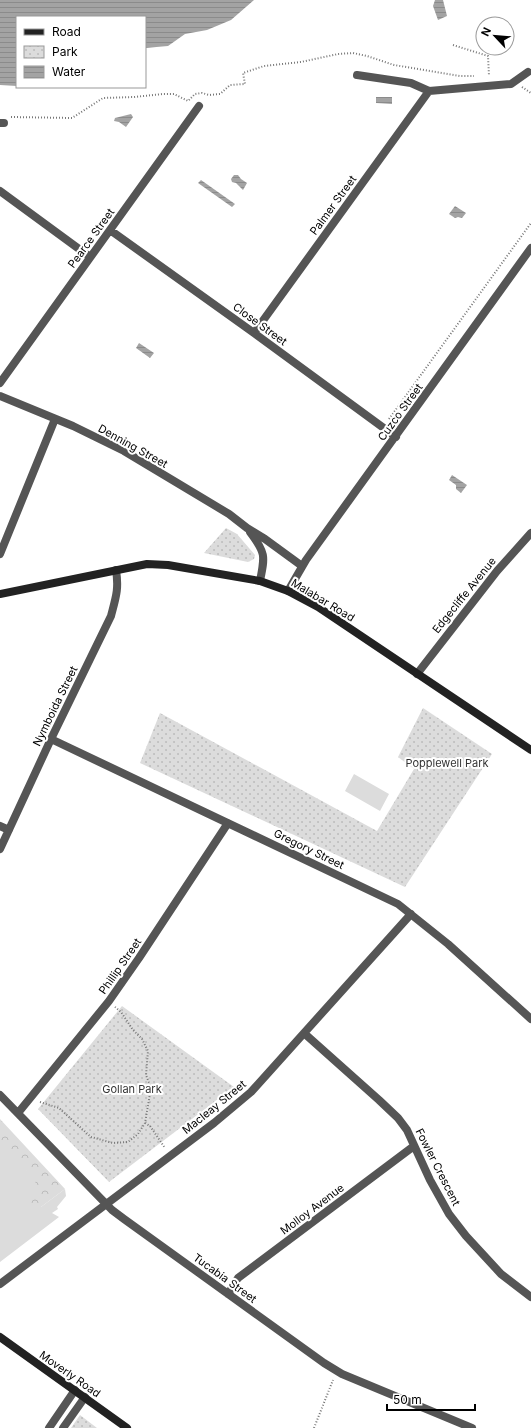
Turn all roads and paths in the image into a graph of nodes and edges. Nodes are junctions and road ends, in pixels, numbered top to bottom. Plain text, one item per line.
1 (453, 45) dead end
2 (528, 72) dead end
3 (357, 75) dead end
4 (460, 76) dead end
5 (489, 77) dead end
6 (429, 91) junction
7 (199, 106) dead end
8 (4, 121) edge
9 (0, 191) edge
10 (531, 223) edge
11 (110, 230) junction
12 (531, 248) edge
13 (90, 257) junction
14 (254, 333) junction
15 (0, 383) edge
16 (0, 396) edge
17 (55, 419) junction
18 (383, 428) junction
19 (396, 437) junction
20 (247, 528) junction
21 (531, 533) edge
22 (0, 554) edge
23 (302, 566) junction
24 (116, 570) junction
25 (260, 581) junction
26 (288, 591) junction
27 (0, 594) edge
28 (417, 674) junction
29 (51, 739) junction
30 (531, 750) edge
31 (228, 822) junction
32 (0, 826) edge
33 (9, 830) junction
34 (0, 849) edge
35 (411, 914) junction
36 (109, 1001) junction
37 (531, 1019) edge
38 (304, 1034) junction
39 (0, 1095) edge
40 (36, 1104) dead end
41 (18, 1112) junction
42 (145, 1123) junction
43 (414, 1146) junction
44 (170, 1156) junction
45 (107, 1204) junction
46 (0, 1284) edge
47 (228, 1294) junction
48 (531, 1297) edge
49 (0, 1338) edge
50 (337, 1371) junction
51 (75, 1390) junction
52 (85, 1397) junction
53 (48, 1428) edge
54 (63, 1428) edge
55 (127, 1428) edge
56 (314, 1428) edge
57 (472, 1428) edge

1 - 5 path
2 - 6 street
3 - 6 street
4 - 8 path
6 - 14 street, Palmer Street
7 - 11 street, Pearce Street
9 - 13 street
10 - 18 path
11 - 13 street, Pearce Street
11 - 14 street, Close Street
12 - 19 street, Cuzco Street
13 - 15 street, Pearce Street
14 - 18 street, Close Street
16 - 17 street, Denning Street
17 - 20 street, Denning Street
17 - 22 street
18 - 19 street, Close Street
19 - 23 street, Cuzco Street
20 - 23 street, Denning Street
20 - 25 street, Denning Street
21 - 28 street, Edgecliffe Avenue
23 - 26 street, Cuzco Street
24 - 25 main road, Malabar Road
24 - 27 main road, Malabar Road
24 - 29 street, Nymboida Street
25 - 26 main road, Malabar Road
26 - 28 main road, Malabar Road
28 - 30 main road, Malabar Road
29 - 31 street, Gregory Street
29 - 33 street, Nymboida Street
31 - 35 street, Gregory Street
31 - 36 street, Phillip Street
32 - 33 street
33 - 34 street, Nymboida Street
35 - 37 street, Gregory Street
35 - 38 street, Macleay Street
36 - 41 street, Phillip Street
36 - 42 path
38 - 43 street, Fowler Crescent
38 - 44 street, Macleay Street
39 - 41 street, Tucabia Street
40 - 42 path
41 - 45 street, Tucabia Street
42 - 44 path
43 - 47 street, Molloy Avenue
43 - 48 street, Fowler Crescent
44 - 45 street, Macleay Street
45 - 46 street, Macleay Street
45 - 47 street, Tucabia Street
47 - 50 street, Tucabia Street
49 - 51 main road, Moverly Road
50 - 56 path
50 - 57 street, Tucabia Street
51 - 52 main road, Moverly Road
51 - 53 street
52 - 54 street
52 - 55 main road, Moverly Road

